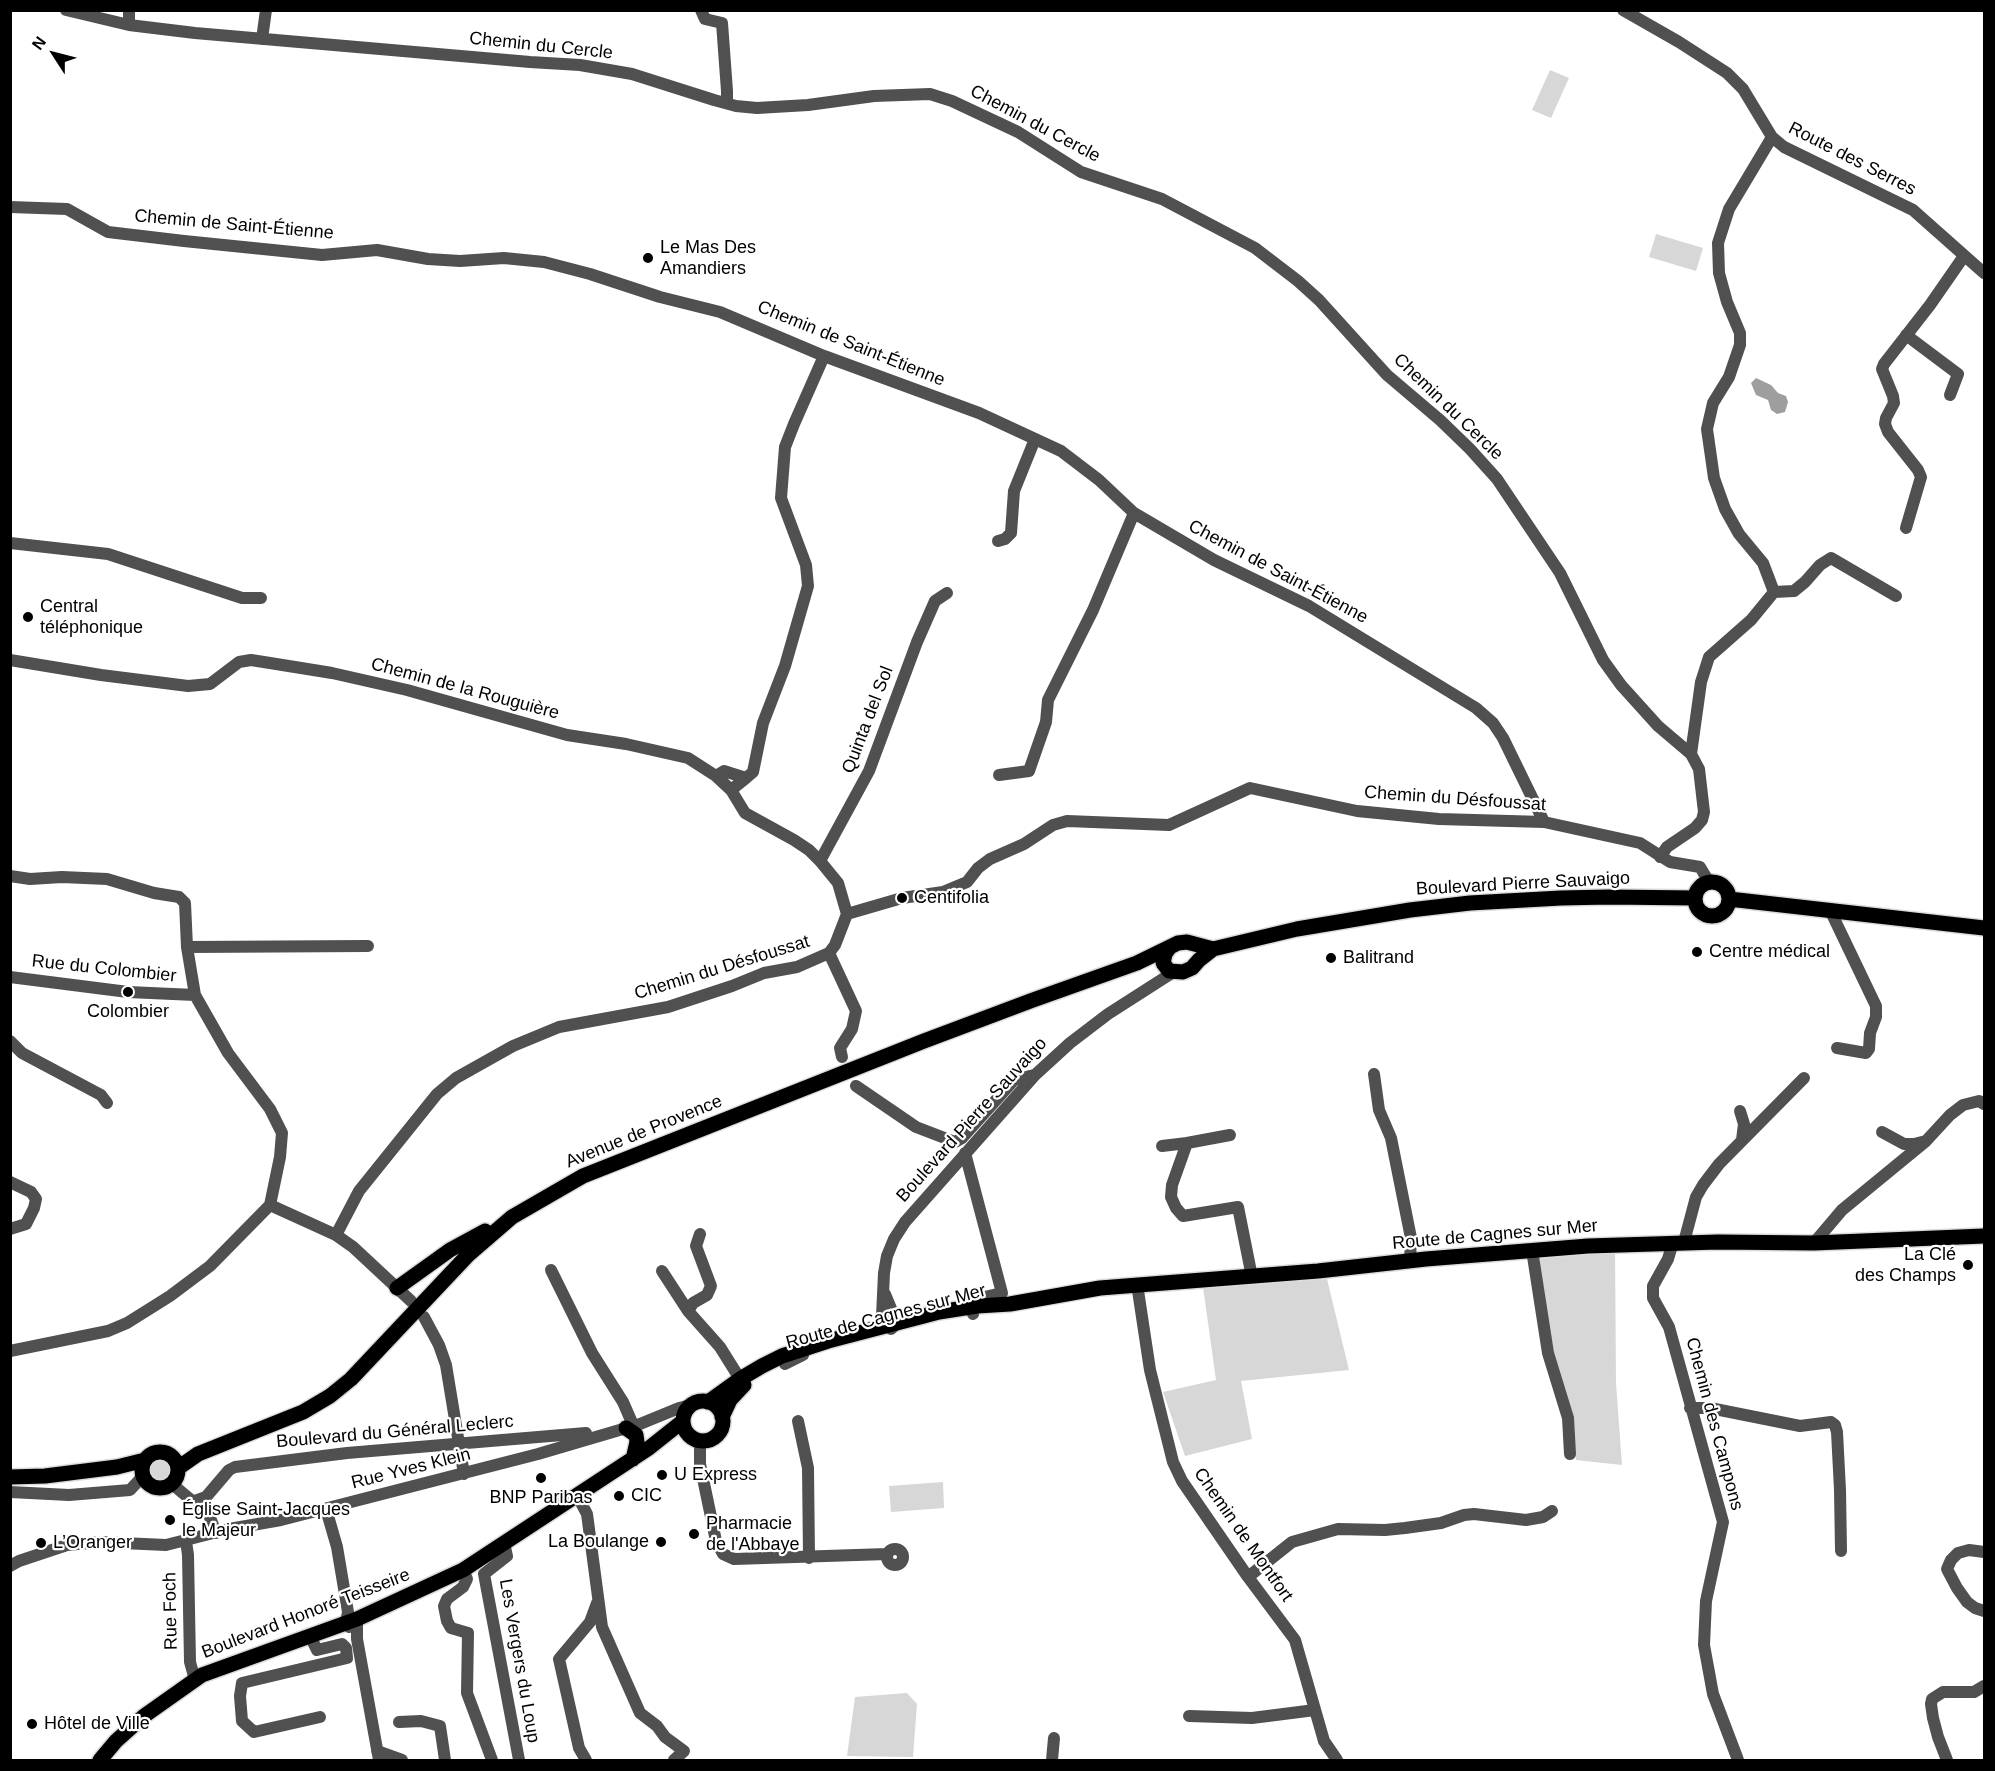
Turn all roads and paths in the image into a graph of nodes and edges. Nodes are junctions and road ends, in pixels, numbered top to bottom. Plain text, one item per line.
1 (66, 10) edge
2 (129, 10) edge
3 (266, 10) edge
4 (701, 10) edge
5 (1623, 10) edge
6 (129, 25) junction
7 (262, 39) junction
8 (727, 103) junction
9 (1772, 137) junction
10 (10, 207) edge
11 (1964, 256) junction
12 (1984, 273) edge
13 (1906, 335) junction
14 (824, 356) junction
15 (1950, 395) dead end
16 (1035, 439) junction
17 (1134, 513) junction
18 (1906, 528) dead end
19 (998, 541) dead end
20 (10, 543) edge
21 (1774, 592) junction
22 (947, 593) dead end
23 (1896, 596) dead end
24 (261, 598) dead end
25 (10, 660) edge
26 (1691, 754) junction
27 (999, 775) dead end
28 (716, 776) junction
29 (746, 778) junction
30 (730, 790) junction
31 (1544, 822) junction
32 (1660, 857) junction
33 (820, 861) junction
34 (10, 876) edge
35 (1709, 882) junction
36 (1695, 898) junction
37 (1729, 899) junction
38 (1830, 910) junction
39 (847, 914) junction
40 (1984, 928) edge
41 (368, 946) dead end
42 (187, 947) junction
43 (1170, 948) junction
44 (1197, 952) junction
45 (829, 953) junction
46 (1137, 963) junction
47 (1166, 971) junction
48 (10, 977) edge
49 (195, 995) junction
50 (10, 1041) edge
51 (1837, 1048) dead end
52 (842, 1057) dead end
53 (1374, 1074) dead end
54 (1035, 1075) junction
55 (1804, 1078) dead end
56 (856, 1086) dead end
57 (107, 1103) dead end
58 (1984, 1104) edge
59 (1740, 1111) dead end
60 (1882, 1132) dead end
61 (1230, 1135) dead end
62 (1742, 1140) junction
63 (1926, 1141) junction
64 (1187, 1143) junction
65 (1162, 1146) dead end
66 (965, 1153) junction
67 (10, 1182) edge
68 (270, 1205) junction
69 (512, 1217) junction
70 (10, 1229) edge
71 (700, 1234) dead end
72 (336, 1235) junction
73 (1984, 1236) edge
74 (1678, 1242) junction
75 (1814, 1243) junction
76 (1532, 1250) junction
77 (1410, 1261) junction
78 (551, 1270) dead end
79 (662, 1271) dead end
80 (1252, 1277) junction
81 (1137, 1284) junction
82 (398, 1288) junction
83 (411, 1301) dead end
84 (972, 1310) junction
85 (688, 1311) junction
86 (424, 1317) dead end
87 (944, 1322) junction
88 (891, 1326) junction
89 (10, 1351) edge
90 (785, 1364) junction
91 (740, 1379) junction
92 (708, 1402) junction
93 (691, 1405) junction
94 (1690, 1408) junction
95 (663, 1416) junction
96 (722, 1417) junction
97 (798, 1421) dead end
98 (624, 1428) junction
99 (690, 1432) junction
100 (556, 1442) junction
101 (459, 1443) junction
102 (1570, 1454) dead end
103 (633, 1459) junction
104 (175, 1462) junction
105 (144, 1470) junction
106 (464, 1474) junction
107 (10, 1477) edge
108 (172, 1484) junction
109 (10, 1492) edge
110 (577, 1495) junction
111 (195, 1501) junction
112 (326, 1509) junction
113 (1552, 1510) dead end
114 (216, 1533) junction
115 (186, 1541) junction
116 (504, 1543) junction
117 (1841, 1551) dead end
118 (1984, 1552) edge
119 (887, 1554) dead end
120 (809, 1558) junction
121 (10, 1566) edge
122 (463, 1570) junction
123 (1248, 1577) junction
124 (597, 1602) junction
125 (1984, 1611) edge
126 (352, 1621) junction
127 (310, 1636) junction
128 (195, 1680) junction
129 (1984, 1686) edge
130 (1315, 1710) junction
131 (1189, 1716) dead end
132 (320, 1717) dead end
133 (399, 1722) dead end
134 (1054, 1738) dead end
135 (378, 1756) edge
136 (100, 1761) edge
137 (402, 1761) edge
138 (445, 1761) edge
139 (492, 1761) edge
140 (519, 1761) edge
141 (586, 1761) edge
142 (674, 1761) edge
143 (1052, 1761) edge
144 (1337, 1761) edge
145 (1738, 1761) edge
146 (1947, 1761) edge

1 - 6 street, Chemin du Cercle
2 - 6 street
3 - 7 street
4 - 8 street
5 - 9 street, Route des Serres
6 - 7 street, Chemin du Cercle
7 - 8 street, Chemin du Cercle
8 - 26 street, Chemin du Cercle
9 - 11 street, Route des Serres
9 - 21 street
10 - 14 street, Chemin de Saint-Étienne
11 - 12 street, Route des Serres
11 - 13 street
13 - 15 street
13 - 18 street
14 - 16 street, Chemin de Saint-Étienne
14 - 29 street
16 - 17 street, Chemin de Saint-Étienne
16 - 19 street
17 - 27 street
17 - 31 street, Chemin de Saint-Étienne
20 - 24 street
21 - 23 street
21 - 26 street
22 - 33 street, Quinta del Sol
25 - 28 street, Chemin de la Rouguière
26 - 32 street
28 - 29 street
28 - 30 street, Chemin de la Rouguière
29 - 30 street
30 - 33 street, Chemin de la Rouguière
31 - 32 street, Chemin du Désfoussat
31 - 39 street, Chemin du Désfoussat
32 - 35 street, Chemin du Désfoussat
33 - 39 street, Chemin de la Rouguière
34 - 42 street
35 - 36 main road
35 - 37 main road
36 - 37 main road
36 - 44 main road, Boulevard Pierre Sauvaigo
37 - 38 main road
38 - 40 main road
38 - 51 street
39 - 45 street, Chemin du Désfoussat
41 - 42 street
42 - 49 street
43 - 44 main road
43 - 46 main road, Avenue de Provence
43 - 47 main road
44 - 47 main road
45 - 52 street
45 - 72 street, Chemin du Désfoussat
46 - 47 main road, Avenue de Provence
46 - 69 main road, Avenue de Provence
47 - 54 street, Boulevard Pierre Sauvaigo
48 - 49 street, Rue du Colombier
49 - 68 street
50 - 57 street
53 - 77 street
54 - 56 street
54 - 66 street, Boulevard Pierre Sauvaigo
55 - 62 street, Chemin des Campons
58 - 63 street
59 - 62 street
60 - 63 street
61 - 64 street
62 - 74 street, Chemin des Campons
63 - 75 street
64 - 65 street
64 - 80 street
66 - 84 street
66 - 88 street, Boulevard Pierre Sauvaigo
67 - 70 street
68 - 72 street
68 - 89 street
69 - 82 main road
69 - 104 main road, Avenue de Provence
71 - 85 street
72 - 82 street
73 - 75 main road, Route de Cagnes sur Mer
74 - 75 main road, Route de Cagnes sur Mer
74 - 76 main road, Route de Cagnes sur Mer
74 - 94 street, Chemin des Campons
76 - 77 main road, Route de Cagnes sur Mer
76 - 102 street
77 - 80 main road, Route de Cagnes sur Mer
78 - 98 street
79 - 85 street
80 - 81 main road, Route de Cagnes sur Mer
81 - 84 main road, Route de Cagnes sur Mer
81 - 123 street, Chemin de Montfort
82 - 83 street
84 - 87 main road, Route de Cagnes sur Mer
84 - 88 main road, Route de Cagnes sur Mer
85 - 91 street
86 - 101 street
87 - 88 main road
87 - 90 main road, Route de Cagnes sur Mer
88 - 90 street
88 - 91 main road, Route de Cagnes sur Mer
90 - 96 main road, Route de Cagnes sur Mer
91 - 92 main road, Route de Cagnes sur Mer
92 - 93 main road
92 - 96 main road
93 - 95 street, Boulevard du Général Leclerc
93 - 99 main road
94 - 117 street
94 - 145 street, Chemin des Campons
95 - 98 street, Boulevard du Général Leclerc
95 - 99 street
96 - 99 main road
97 - 120 street
98 - 100 street, Boulevard du Général Leclerc
98 - 103 main road
99 - 103 main road, Boulevard Honoré Teisseire
99 - 120 street
100 - 101 street, Boulevard du Général Leclerc
100 - 106 street, Rue Yves Klein
101 - 106 street
101 - 111 street, Boulevard du Général Leclerc
103 - 110 main road, Boulevard Honoré Teisseire
104 - 105 main road
104 - 108 main road
105 - 107 main road
105 - 108 main road
105 - 109 street
106 - 112 street, Rue Yves Klein
108 - 111 street
110 - 116 main road, Boulevard Honoré Teisseire
110 - 124 street
111 - 114 street
112 - 114 street, Rue Yves Klein
112 - 126 street
113 - 123 street
114 - 115 street, Rue Yves Klein
115 - 121 street, Rue Yves Klein
115 - 128 street, Rue Foch
116 - 122 main road, Boulevard Honoré Teisseire
116 - 140 street, Les Vergers du Loup
118 - 125 street
119 - 120 street
122 - 126 main road, Boulevard Honoré Teisseire
122 - 139 street
123 - 130 street, Chemin de Montfort
124 - 141 street
124 - 142 street
126 - 127 main road, Boulevard Honoré Teisseire
126 - 135 street
127 - 128 main road, Boulevard Honoré Teisseire
127 - 132 street
128 - 136 main road, Boulevard Honoré Teisseire
129 - 146 street
130 - 131 street
130 - 144 street, Chemin de Montfort
133 - 138 street
134 - 143 street
135 - 137 street

